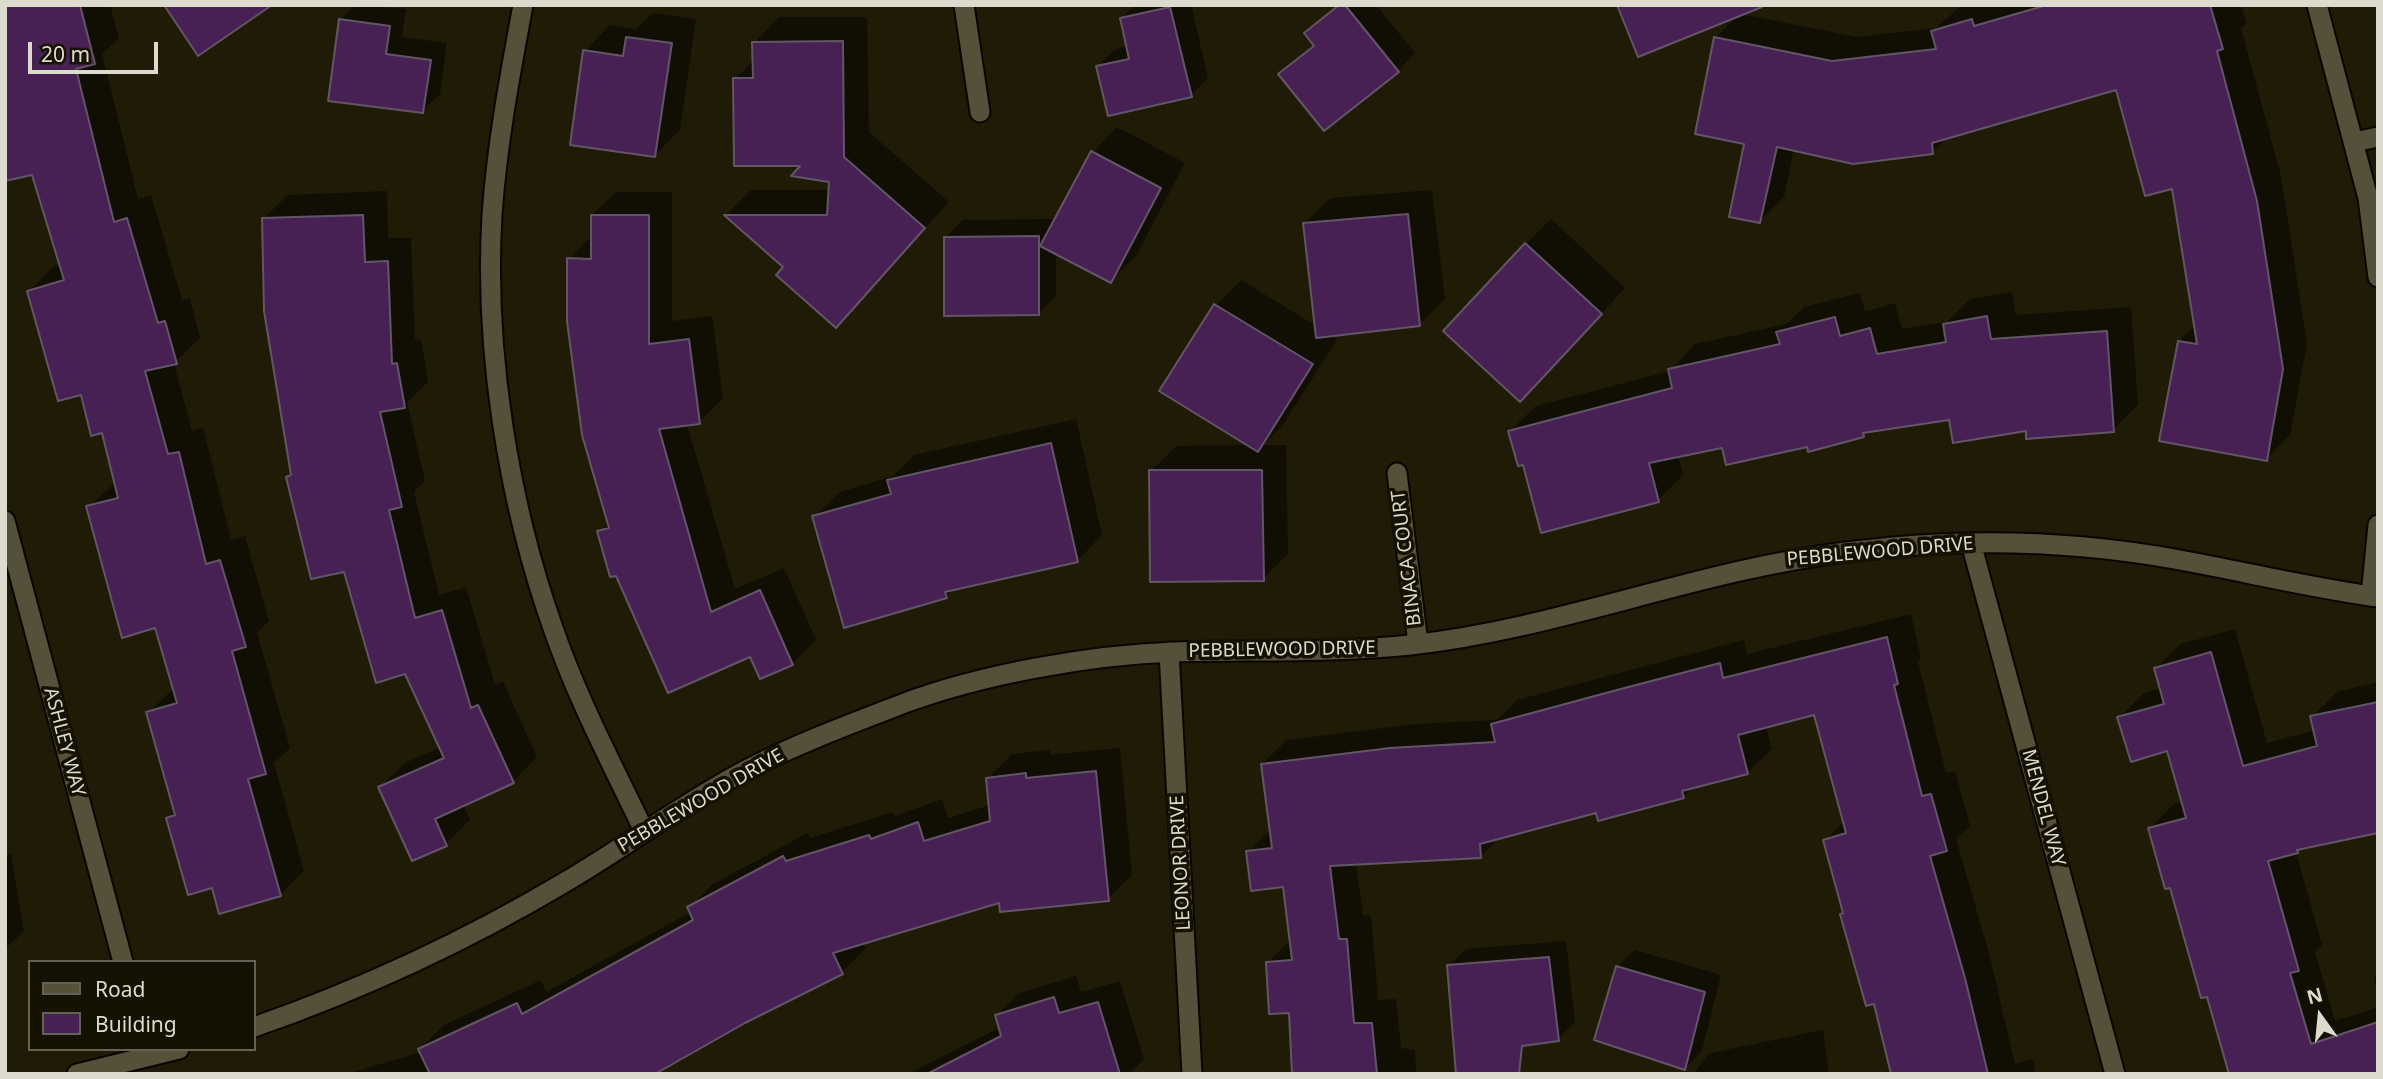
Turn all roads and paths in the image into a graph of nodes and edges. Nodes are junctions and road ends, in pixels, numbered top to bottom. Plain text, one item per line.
1 (523, 5) edge
2 (964, 5) edge
3 (2317, 5) edge
4 (980, 112) dead end
5 (2378, 136) edge
6 (2354, 142) junction
7 (2378, 277) edge
8 (1397, 473) dead end
9 (5, 521) edge
10 (2378, 525) edge
11 (1971, 542) junction
12 (9, 551) edge
13 (2374, 597) edge
14 (1418, 644) junction
15 (1170, 652) junction
16 (644, 831) junction
17 (122, 960) edge
18 (256, 1026) edge
19 (167, 1051) edge
20 (148, 1054) edge
21 (78, 1074) edge
22 (1192, 1074) edge
23 (2115, 1074) edge

1 - 16 street
2 - 4 street
3 - 6 street
5 - 6 street
6 - 7 street
8 - 14 street, BINACA COURT
9 - 12 street, ASHLEY WAY
10 - 13 street
11 - 13 street, PEBBLEWOOD DRIVE
11 - 14 street, PEBBLEWOOD DRIVE
11 - 23 street, MENDEL WAY
12 - 17 street, ASHLEY WAY
14 - 15 street, PEBBLEWOOD DRIVE
15 - 16 street, PEBBLEWOOD DRIVE
15 - 22 street, LEONOR DRIVE
16 - 18 street, PEBBLEWOOD DRIVE
19 - 20 street
20 - 21 street

